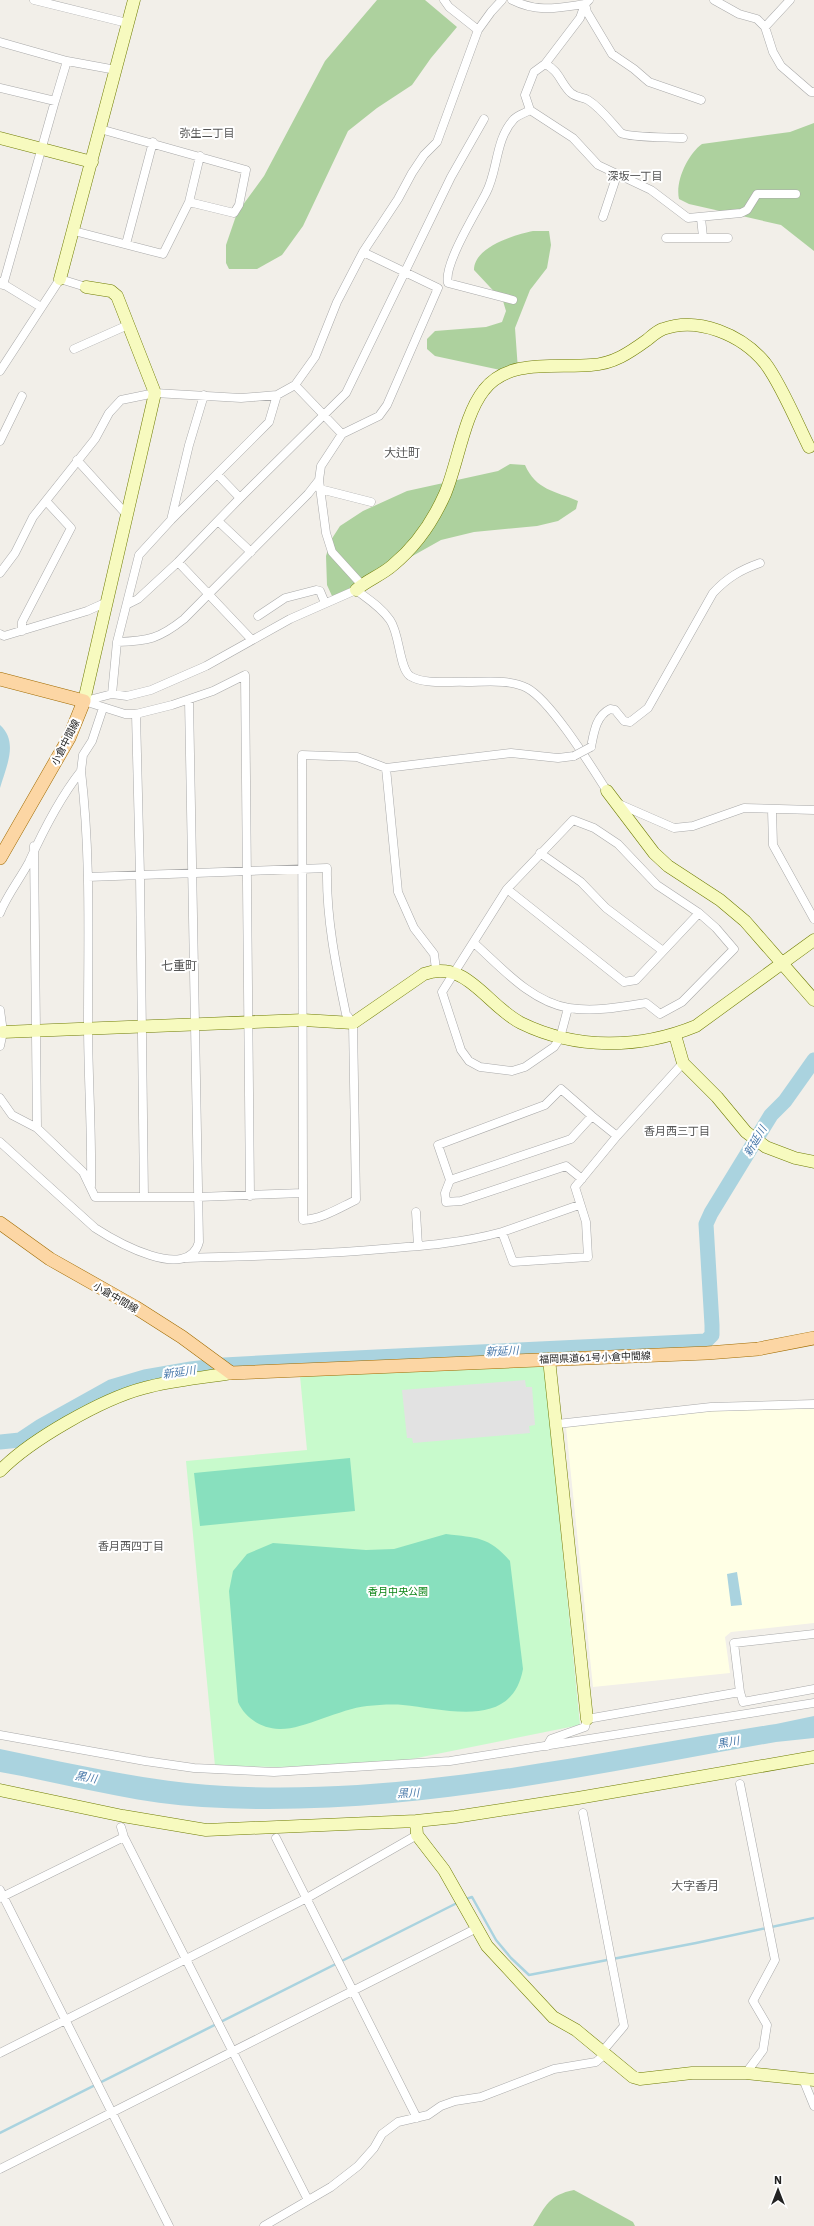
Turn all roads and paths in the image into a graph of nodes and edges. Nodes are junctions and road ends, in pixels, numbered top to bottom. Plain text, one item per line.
1 (34, 0) edge
2 (134, 0) edge
3 (444, 0) edge
4 (502, 0) edge
5 (512, 0) edge
6 (714, 0) edge
7 (788, 1) edge
8 (587, 2) edge
9 (127, 23) junction
10 (765, 27) junction
11 (478, 30) junction
12 (0, 42) edge
13 (67, 61) junction
14 (545, 64) junction
15 (116, 70) junction
16 (0, 88) edge
17 (814, 92) edge
18 (700, 100) dead end
19 (55, 101) junction
20 (530, 110) junction
21 (484, 119) dead end
22 (100, 129) junction
23 (0, 138) edge
24 (683, 138) dead end
25 (153, 142) junction
26 (40, 149) junction
27 (200, 156) junction
28 (92, 162) junction
29 (617, 175) junction
30 (796, 194) dead end
31 (189, 202) junction
32 (603, 217) dead end
33 (701, 218) junction
34 (74, 231) junction
35 (703, 237) junction
36 (666, 238) dead end
37 (728, 238) dead end
38 (126, 244) junction
39 (363, 252) junction
40 (404, 273) junction
41 (60, 279) junction
42 (2, 284) edge
43 (86, 286) joint
44 (513, 300) dead end
45 (41, 307) junction
46 (128, 325) junction
47 (74, 349) dead end
48 (0, 371) edge
49 (295, 385) junction
50 (155, 393) junction
51 (204, 395) junction
52 (277, 395) junction
53 (22, 396) dead end
54 (322, 416) junction
55 (342, 434) junction
56 (0, 441) edge
57 (811, 448) edge
58 (77, 460) junction
59 (217, 474) junction
60 (319, 480) junction
61 (320, 489) junction
62 (240, 498) junction
63 (46, 501) junction
64 (371, 502) dead end
65 (127, 515) junction
66 (171, 520) junction
67 (218, 521) junction
68 (251, 552) junction
69 (178, 562) junction
70 (760, 563) dead end
71 (0, 573) edge
72 (359, 587) junction
73 (209, 594) junction
74 (107, 602) junction
75 (325, 603) junction
76 (128, 604) junction
77 (258, 616) dead end
78 (22, 631) junction
79 (0, 634) edge
80 (252, 640) junction
81 (117, 642) junction
82 (0, 678) edge
83 (112, 694) junction
84 (190, 700) junction
85 (84, 701) junction
86 (103, 708) junction
87 (136, 714) junction
88 (386, 768) junction
89 (81, 772) junction
90 (607, 791) joint
91 (619, 804) junction
92 (772, 810) junction
93 (814, 810) edge
94 (34, 846) junction
95 (540, 853) junction
96 (0, 858) edge
97 (302, 868) junction
98 (246, 872) junction
99 (193, 873) junction
100 (140, 875) junction
101 (88, 877) junction
102 (507, 889) junction
103 (0, 913) edge
104 (699, 913) junction
105 (814, 918) edge
106 (814, 940) edge
107 (474, 943) junction
108 (663, 950) junction
109 (782, 962) junction
110 (436, 969) junction
111 (456, 972) junction
112 (814, 1000) edge
113 (568, 1008) junction
114 (0, 1010) edge
115 (303, 1020) junction
116 (248, 1022) junction
117 (353, 1023) junction
118 (195, 1024) junction
119 (143, 1026) junction
120 (88, 1028) junction
121 (36, 1031) junction
122 (3, 1032) junction
123 (675, 1034) junction
124 (560, 1038) junction
125 (0, 1046) edge
126 (683, 1063) junction
127 (0, 1098) edge
128 (592, 1116) junction
129 (37, 1128) junction
130 (617, 1136) junction
131 (0, 1142) edge
132 (814, 1162) edge
133 (582, 1179) junction
134 (450, 1180) junction
135 (91, 1186) junction
136 (303, 1193) junction
137 (250, 1196) junction
138 (144, 1197) junction
139 (198, 1197) junction
140 (579, 1205) junction
141 (416, 1212) dead end
142 (0, 1223) edge
143 (502, 1232) junction
144 (418, 1246) junction
145 (187, 1258) junction
146 (814, 1338) edge
147 (549, 1359) junction
148 (231, 1373) junction
149 (814, 1404) edge
150 (557, 1424) junction
151 (0, 1471) edge
152 (814, 1634) edge
153 (814, 1689) edge
154 (740, 1692) junction
155 (814, 1702) edge
156 (587, 1719) junction
157 (0, 1735) edge
158 (547, 1746) junction
159 (814, 1757) edge
160 (740, 1784) dead end
161 (0, 1790) edge
162 (583, 1813) dead end
163 (416, 1821) junction
164 (121, 1827) dead end
165 (417, 1835) junction
166 (124, 1837) junction
167 (276, 1838) dead end
168 (1, 1895) edge
169 (307, 1898) junction
170 (477, 1928) junction
171 (186, 1960) junction
172 (352, 1990) junction
173 (66, 2021) junction
174 (233, 2052) junction
175 (603, 2053) junction
176 (0, 2054) edge
177 (746, 2073) junction
178 (808, 2080) edge
179 (814, 2106) edge
180 (112, 2112) junction
181 (418, 2118) junction
182 (0, 2169) edge
183 (308, 2200) junction
184 (169, 2226) edge
185 (264, 2226) edge

1 - 9 street
2 - 9 street
3 - 11 street
4 - 11 street
5 - 8 street
6 - 10 street
7 - 10 street
8 - 14 street
8 - 18 street
9 - 15 street
10 - 17 street
11 - 39 street
12 - 13 street
13 - 15 street
13 - 19 street
14 - 20 street
14 - 24 street
15 - 22 street
16 - 19 street
19 - 26 street
20 - 29 street
20 - 44 street
21 - 40 street
22 - 25 street
22 - 28 street
23 - 26 street
25 - 27 street
25 - 38 street
26 - 28 street
26 - 42 street
27 - 31 street
27 - 31 street
28 - 34 street
29 - 32 street
29 - 33 street
30 - 33 street
31 - 38 street
33 - 35 street
34 - 38 street
34 - 41 street
35 - 36 street
35 - 37 street
39 - 40 street
39 - 49 street
40 - 54 street
40 - 55 street
41 - 43 street
41 - 45 street
42 - 45 street
43 - 46 street
45 - 48 street
46 - 47 street
46 - 50 street
49 - 52 street
49 - 54 street
50 - 51 street
50 - 58 street
50 - 65 street
51 - 52 street
51 - 66 street
52 - 59 street
53 - 56 street
54 - 55 street
54 - 62 street
55 - 60 street
57 - 72 street
58 - 63 street
58 - 65 street
59 - 62 street
59 - 66 street
60 - 61 street
60 - 68 street
61 - 64 street
61 - 72 street
62 - 67 street
63 - 71 street
63 - 78 street
65 - 74 street
66 - 76 street
67 - 68 street
67 - 69 street
68 - 73 street
69 - 73 street
69 - 76 street
70 - 88 street, bridge
72 - 75 street
72 - 90 street
73 - 80 street
73 - 81 street
74 - 78 street
74 - 85 street
75 - 77 street
75 - 80 street
76 - 81 street
78 - 79 street
80 - 83 street
81 - 83 street
82 - 85 main road
83 - 85 street
84 - 87 street
84 - 98 street
84 - 99 street
85 - 86 street
85 - 96 main road, 小倉中間線
86 - 87 street
86 - 89 street
87 - 100 street
88 - 97 street
88 - 110 street
89 - 94 street
89 - 101 street
90 - 91 street
91 - 92 street
91 - 109 street
92 - 93 street
92 - 105 street
94 - 103 street
94 - 121 street
95 - 102 street
95 - 104 street
95 - 108 street
97 - 98 street
97 - 115 street
97 - 117 street
98 - 99 street
98 - 116 street
99 - 100 street
99 - 118 street
100 - 101 street
100 - 119 street
101 - 120 street
102 - 107 street
102 - 108 street
104 - 108 street
104 - 113 street
106 - 109 street
107 - 111 street
107 - 113 street
109 - 112 street
109 - 123 street
110 - 111 street
110 - 117 street
111 - 124 street
111 - 124 street
113 - 124 street
114 - 122 street
115 - 116 street
115 - 117 street
115 - 136 street
116 - 118 street
116 - 137 street
117 - 136 street
118 - 119 street
118 - 139 street
119 - 120 street
119 - 138 street
120 - 121 street
120 - 135 street
121 - 122 street
121 - 129 street
122 - 125 street
123 - 124 street
123 - 126 street
126 - 130 street
126 - 132 street
127 - 129 street
128 - 130 street
128 - 134 street
128 - 134 street
129 - 135 street
130 - 133 street
131 - 145 street
133 - 134 street
133 - 140 street
135 - 138 street
136 - 137 street
137 - 139 street
138 - 139 street
139 - 145 street
140 - 143 street
140 - 143 street
141 - 144 street
142 - 148 main road, 小倉中間線
143 - 144 street
144 - 145 street
146 - 147 main road, 福岡県道61号小倉中間線
147 - 148 main road, 福岡県道61号小倉中間線
147 - 150 street
148 - 151 street
149 - 150 street
150 - 156 street
152 - 154 street
153 - 154 street
154 - 156 street
155 - 158 street
156 - 158 street
157 - 158 street
159 - 163 street
160 - 177 street
161 - 163 street
162 - 175 street
163 - 165 street
164 - 166 street
165 - 169 street
165 - 170 street
166 - 168 street
166 - 171 street
167 - 169 street
168 - 173 street
169 - 171 street
169 - 172 street
170 - 172 street
170 - 175 street
171 - 173 street
171 - 174 street
172 - 174 street
172 - 181 street
173 - 176 street
173 - 180 street
174 - 180 street
174 - 183 street
175 - 177 street
175 - 181 street
177 - 178 street
178 - 179 street
180 - 182 street
180 - 184 street
181 - 183 street
183 - 185 street

